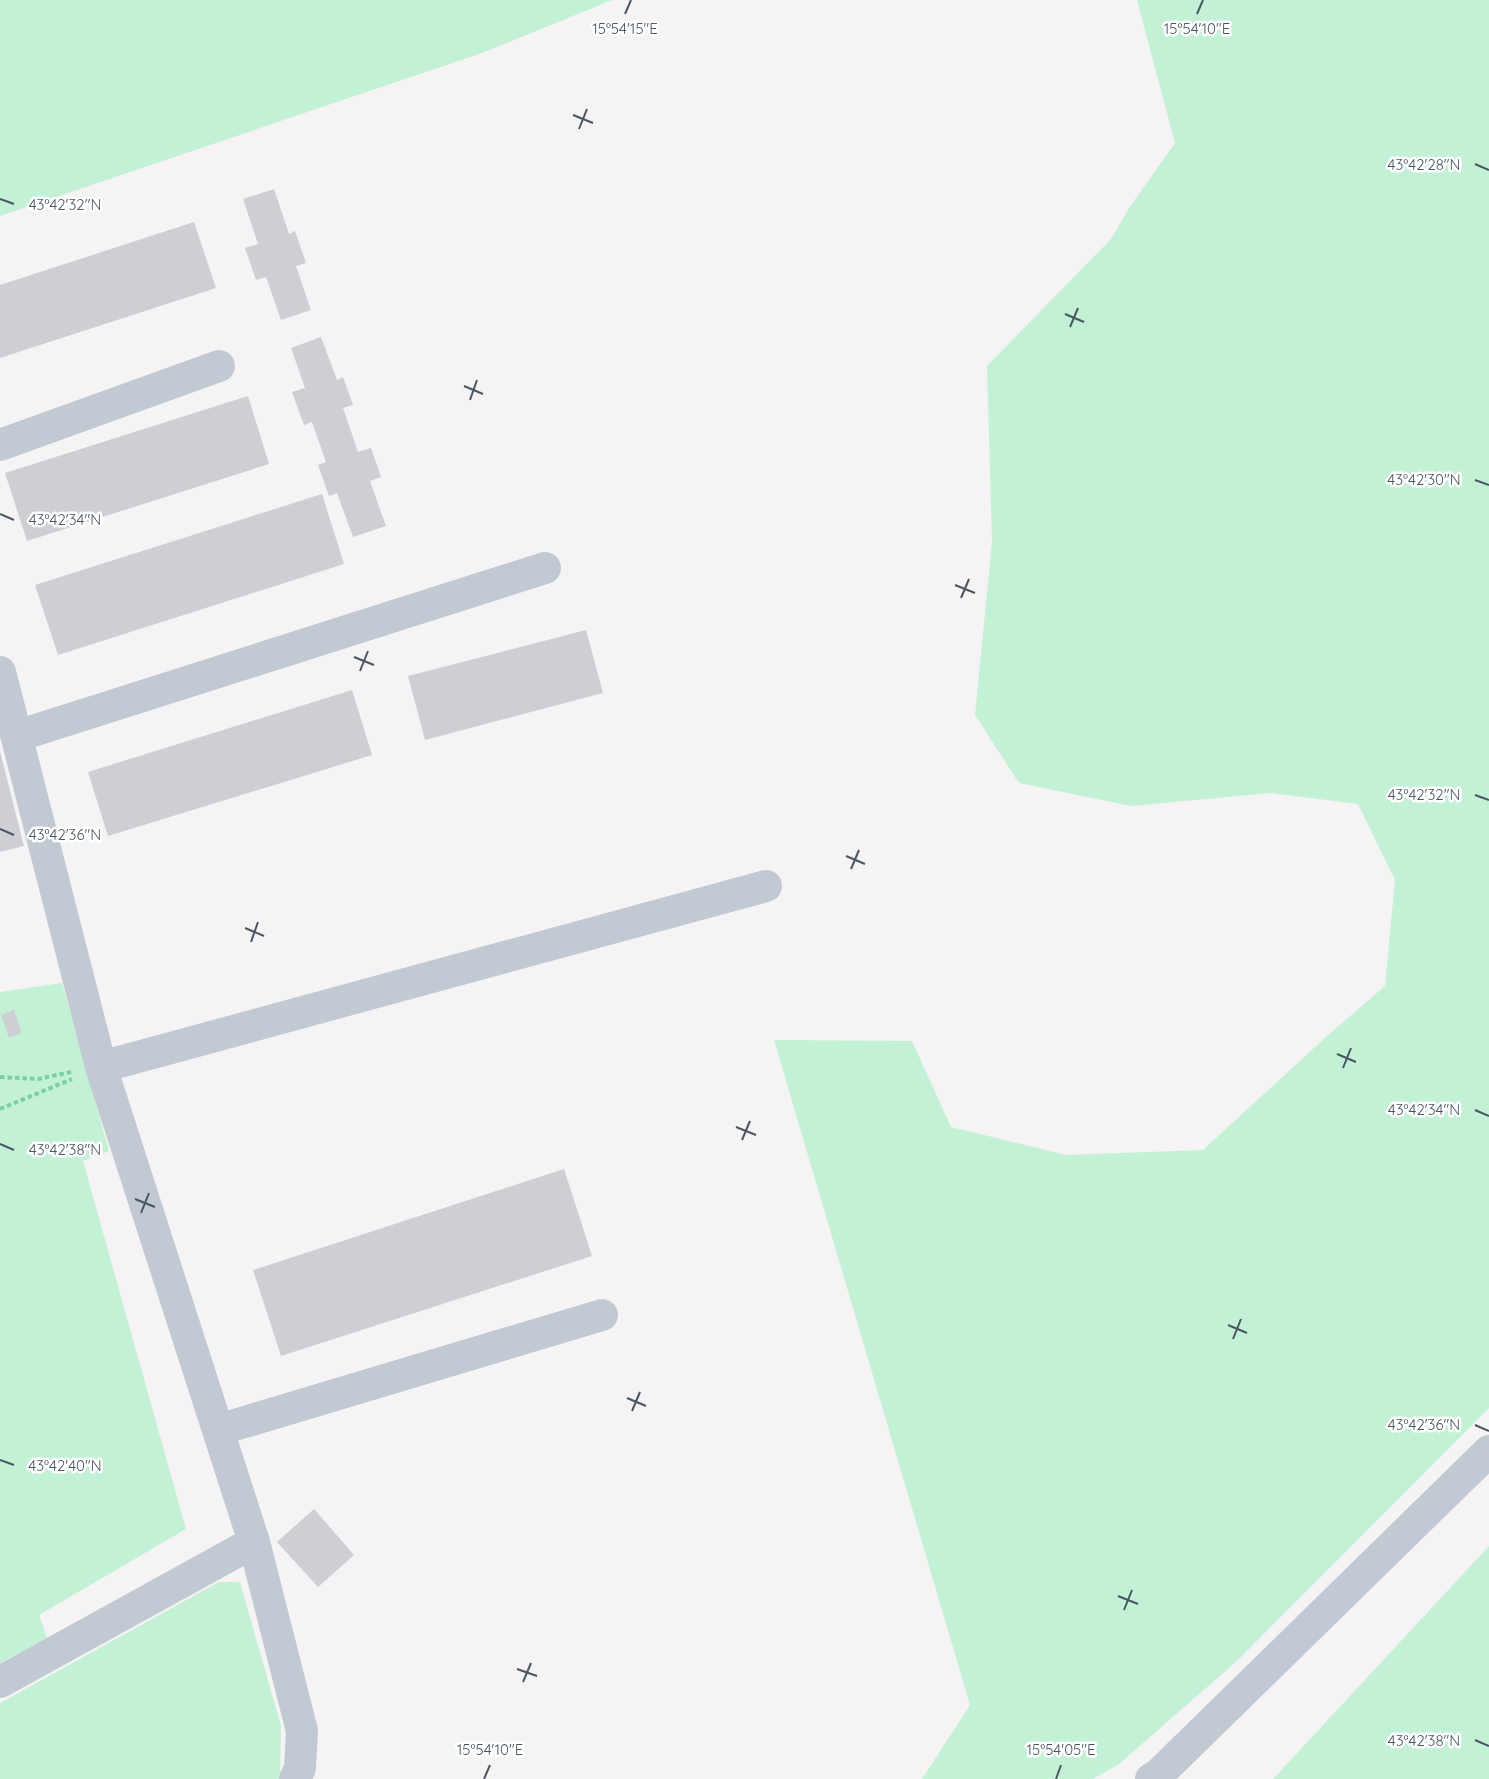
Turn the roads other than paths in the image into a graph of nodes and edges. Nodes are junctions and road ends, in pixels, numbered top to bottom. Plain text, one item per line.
1 (219, 366) dead end
2 (0, 445) edge
3 (545, 568) dead end
4 (0, 672) edge
5 (17, 736) junction
6 (766, 886) dead end
7 (101, 1067) junction
8 (602, 1315) dead end
9 (218, 1430) junction
10 (1489, 1451) edge
11 (254, 1542) junction
12 (0, 1682) edge
13 (295, 1779) edge
14 (1151, 1779) edge

1 - 2 street
3 - 5 street
4 - 5 street
5 - 7 street
6 - 7 street
7 - 9 street
8 - 9 street
9 - 11 street
10 - 14 street
11 - 12 street
11 - 13 street

